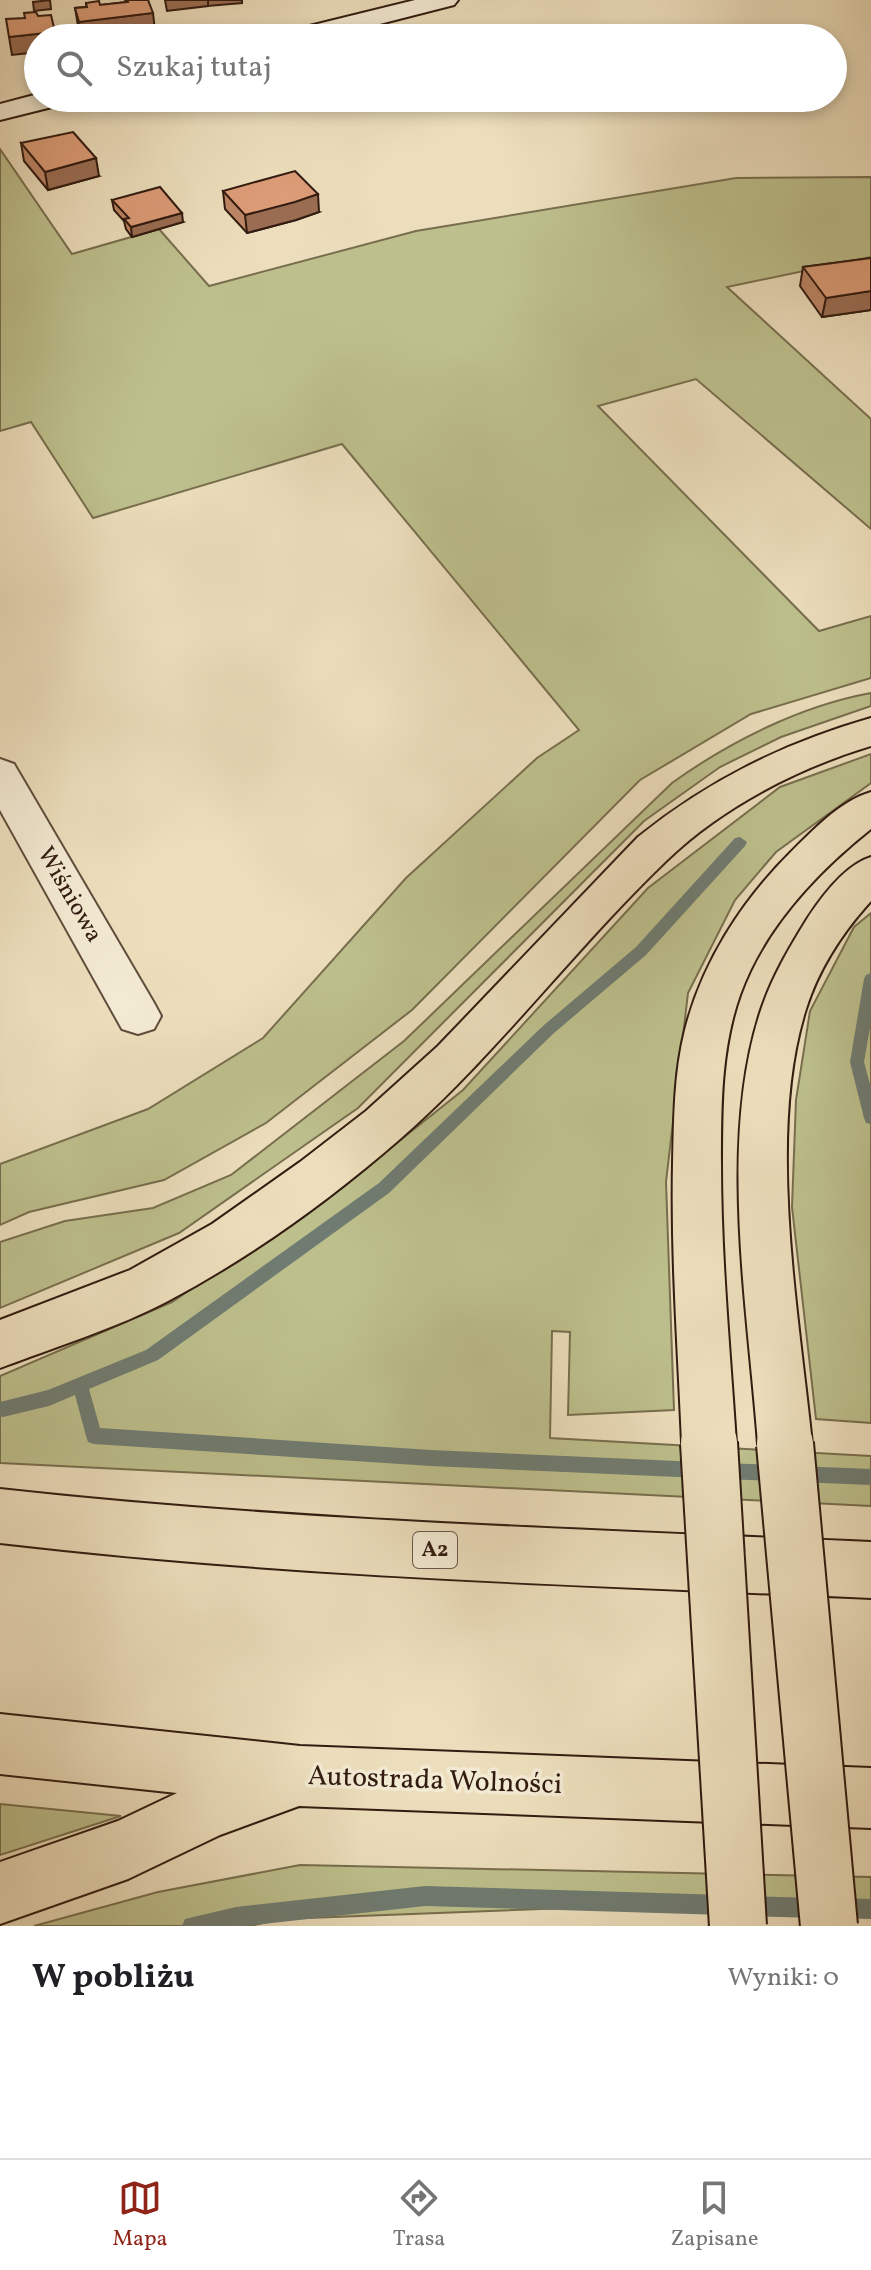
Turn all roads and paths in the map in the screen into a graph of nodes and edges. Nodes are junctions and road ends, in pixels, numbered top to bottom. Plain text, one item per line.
1 (445, 0) edge
2 (350, 24) edge
3 (24, 106) edge
4 (0, 112) edge
5 (871, 732) edge
6 (0, 774) edge
7 (871, 807) edge
8 (871, 873) edge
9 (138, 1016) dead end
10 (0, 1344) edge
11 (0, 1516) edge
12 (871, 1570) edge
13 (0, 1744) edge
14 (300, 1776) junction
15 (871, 1798) edge
16 (0, 1893) edge
17 (738, 1926) edge
18 (829, 1926) edge

1 - 2 main road
3 - 4 main road
5 - 10 highway
6 - 9 main road, Wiśniowa
7 - 17 highway, bridge
8 - 18 highway, bridge
11 - 12 highway, A2
13 - 14 highway, Autostrada Wolności
14 - 15 highway, Autostrada Wolności
14 - 16 highway

